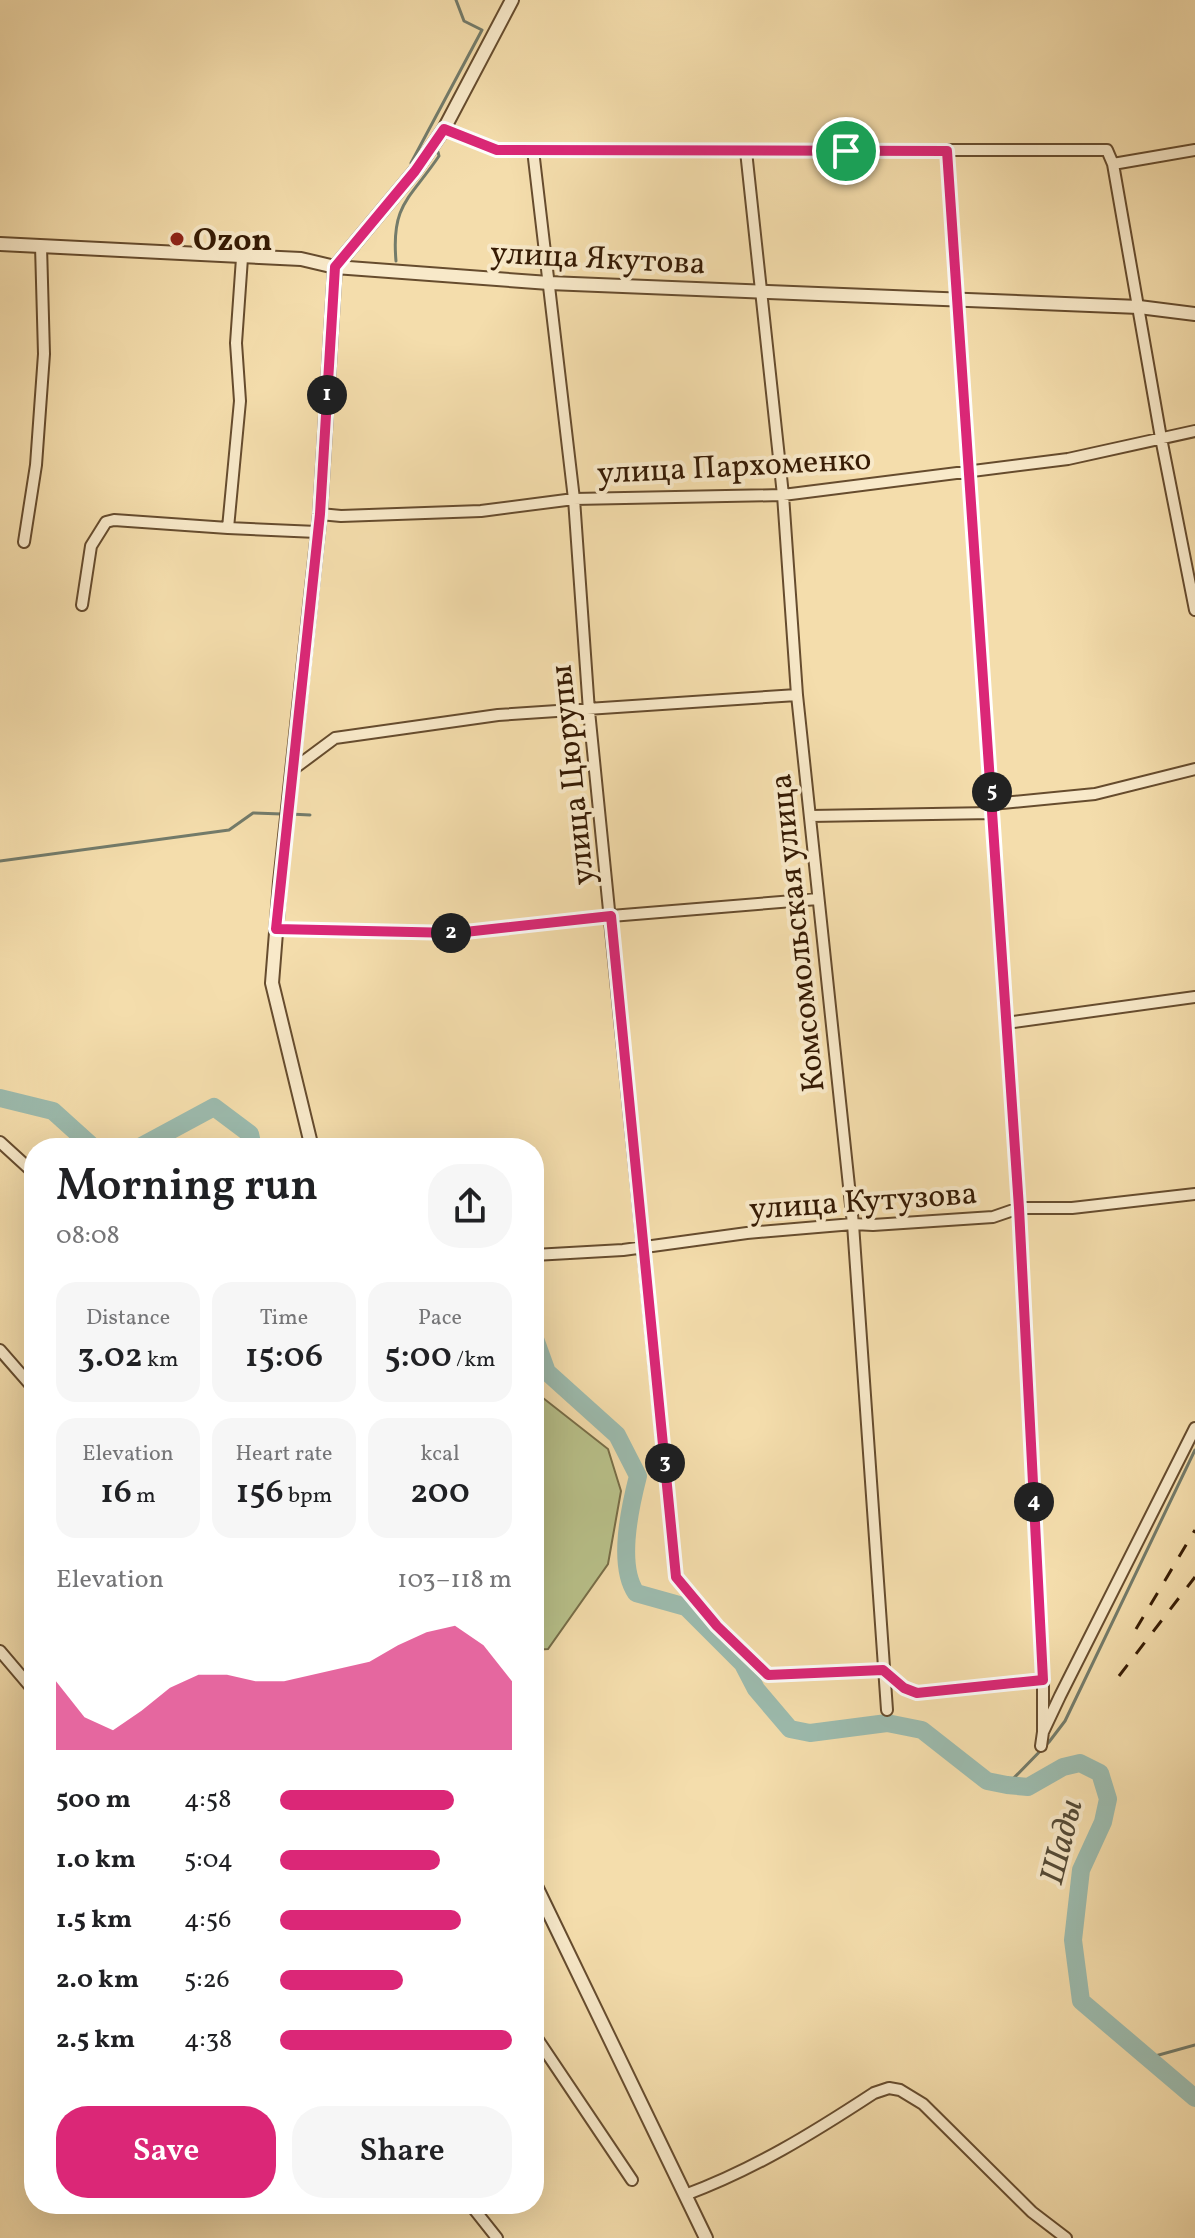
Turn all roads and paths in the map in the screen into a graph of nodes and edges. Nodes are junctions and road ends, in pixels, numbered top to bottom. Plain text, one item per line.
1 (512, 0) edge
2 (444, 129) junction
3 (533, 150) junction
4 (1195, 150) edge
5 (746, 151) junction
6 (947, 151) junction
7 (1113, 164) junction
8 (0, 244) edge
9 (41, 246) junction
10 (242, 258) junction
11 (335, 267) junction
12 (549, 283) junction
13 (761, 291) junction
14 (956, 301) junction
15 (1139, 307) junction
16 (1195, 314) edge
17 (1195, 431) edge
18 (1161, 438) junction
19 (970, 473) junction
20 (783, 495) junction
21 (574, 499) junction
22 (320, 514) junction
23 (228, 528) junction
24 (317, 532) junction
25 (24, 542) dead end
26 (82, 605) dead end
27 (1195, 610) edge
28 (797, 695) junction
29 (589, 711) junction
30 (1195, 769) edge
31 (292, 770) junction
32 (993, 808) junction
33 (810, 816) junction
34 (818, 899) junction
35 (611, 916) junction
36 (276, 929) junction
37 (1195, 997) edge
38 (1006, 1023) junction
39 (310, 1138) edge
40 (0, 1142) edge
41 (24, 1164) edge
42 (1195, 1194) edge
43 (1019, 1208) junction
44 (853, 1224) junction
45 (643, 1247) junction
46 (544, 1254) edge
47 (0, 1350) edge
48 (24, 1378) edge
49 (1195, 1428) edge
50 (0, 1651) edge
51 (883, 1670) junction
52 (24, 1679) edge
53 (1043, 1680) junction
54 (887, 1710) dead end
55 (1043, 1732) junction
56 (1041, 1746) dead end
57 (544, 1903) edge
58 (544, 2049) edge
59 (632, 2180) dead end
60 (685, 2195) junction
61 (478, 2214) edge
62 (497, 2238) edge
63 (706, 2238) edge
64 (1066, 2238) edge

1 - 2 street
2 - 3 street
2 - 11 street
3 - 5 street
3 - 12 street, улица Цюрупы
4 - 7 street
5 - 6 street
5 - 13 street, Комсомольская улица
6 - 7 street
6 - 14 street
7 - 15 street
8 - 9 street, улица Якутова
9 - 10 street, улица Якутова
9 - 25 street
10 - 11 street, улица Якутова
10 - 23 street
11 - 12 street, улица Якутова
11 - 22 street
12 - 13 street, улица Якутова
12 - 21 street, улица Цюрупы
13 - 14 street, улица Якутова
13 - 20 street, Комсомольская улица
14 - 15 street, улица Якутова
14 - 19 street
15 - 16 street, улица Якутова
15 - 18 street
17 - 18 street, улица Пархоменко
18 - 19 street, улица Пархоменко
18 - 27 street
19 - 20 street, улица Пархоменко
19 - 32 street
20 - 21 street, улица Пархоменко
20 - 28 street, Комсомольская улица
21 - 22 street, улица Пархоменко
21 - 29 street, улица Цюрупы
22 - 24 street
23 - 24 street
23 - 26 street
24 - 31 street
28 - 29 street
28 - 33 street, Комсомольская улица
29 - 31 street
29 - 35 street, улица Цюрупы
30 - 32 street
31 - 36 street
32 - 33 street
32 - 38 street
33 - 34 street, Комсомольская улица
34 - 35 street
34 - 44 street, Комсомольская улица
35 - 36 street
35 - 45 street, улица Цюрупы
36 - 39 street
37 - 38 street
38 - 43 street
40 - 41 street
42 - 43 street, улица Кутузова
43 - 44 street, улица Кутузова
43 - 53 street
44 - 45 street, улица Кутузова
44 - 51 street, Комсомольская улица
45 - 46 street, улица Кутузова
45 - 51 street, улица Цюрупы
47 - 48 street
49 - 55 street
50 - 52 street
51 - 53 street
51 - 54 street, Комсомольская улица
53 - 55 street
55 - 56 street
57 - 60 street
58 - 59 street
60 - 63 street
60 - 64 street
61 - 62 street

